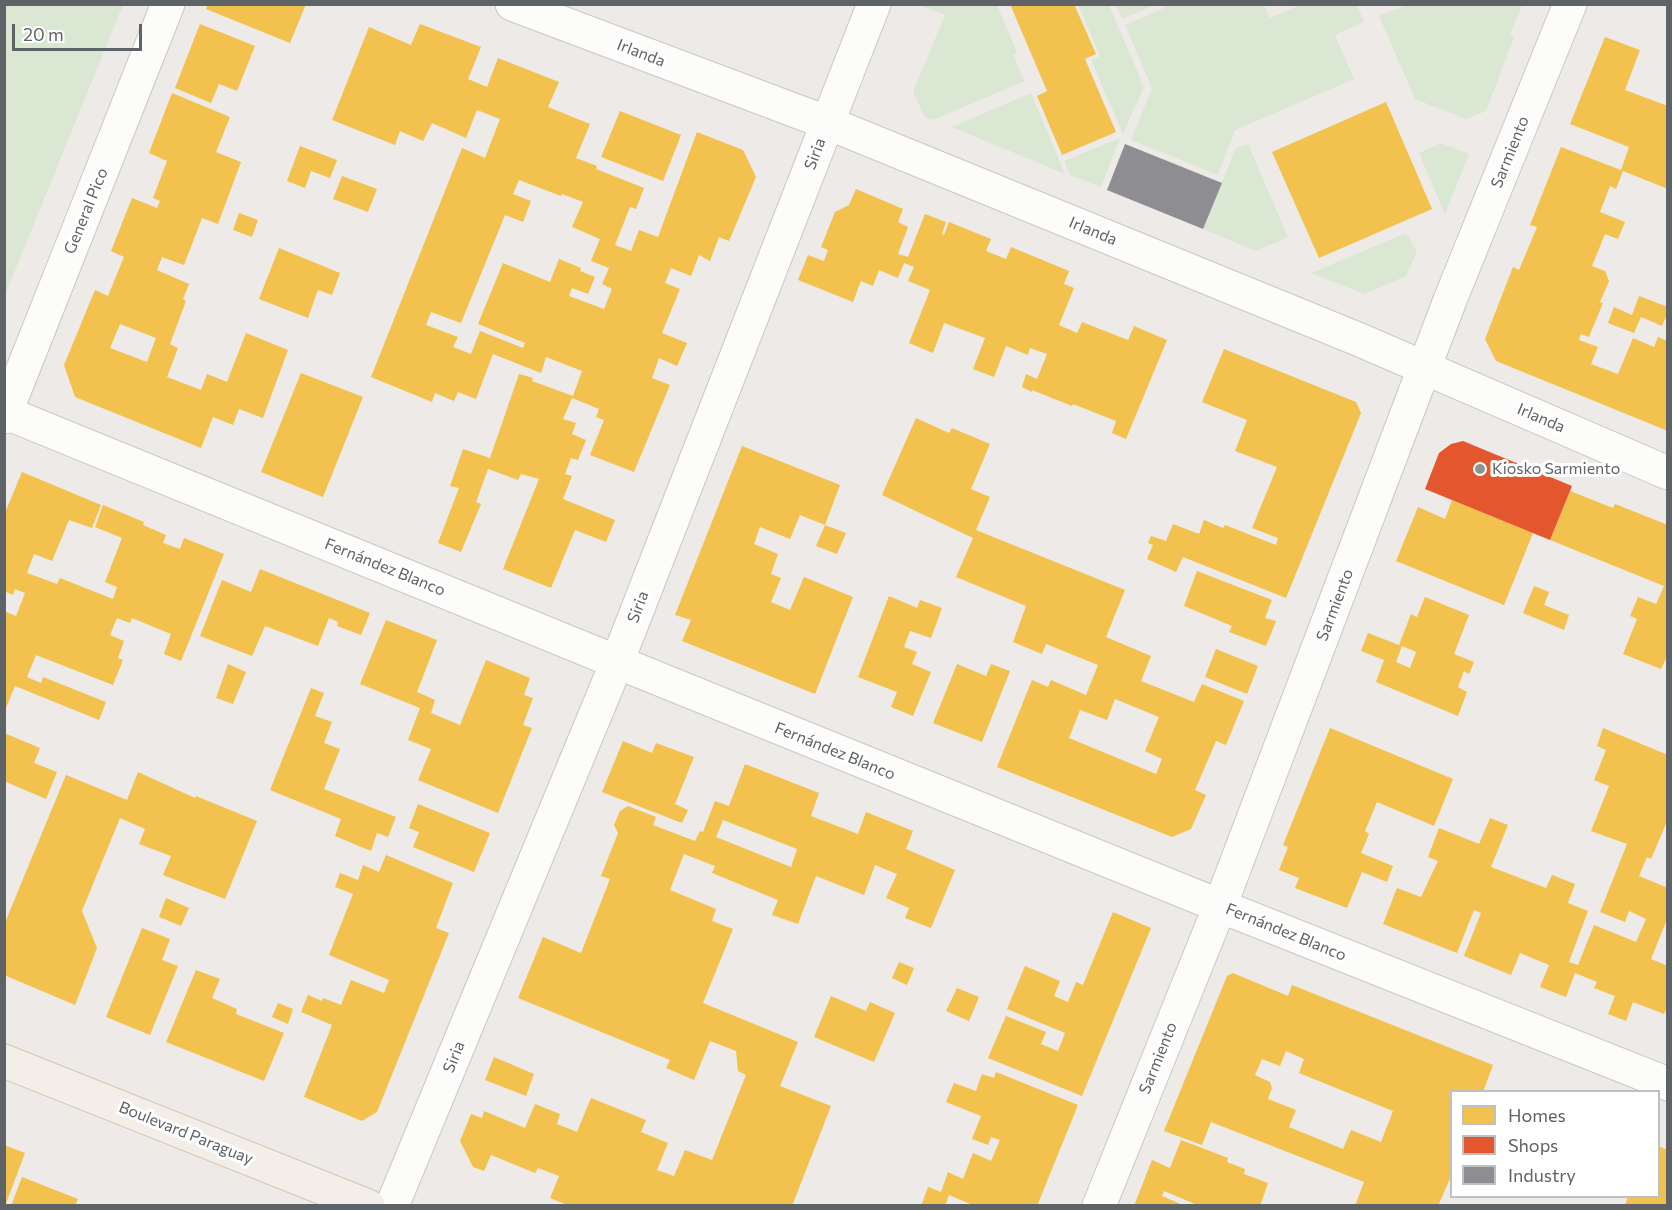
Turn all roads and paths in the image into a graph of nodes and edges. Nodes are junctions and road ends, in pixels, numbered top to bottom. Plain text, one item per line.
1 (168, 4) edge
2 (512, 4) edge
3 (874, 4) edge
4 (1570, 4) edge
5 (828, 123) junction
6 (1426, 368) junction
7 (5, 414) edge
8 (1668, 473) edge
9 (617, 662) junction
10 (1220, 906) junction
11 (4, 1061) edge
12 (1668, 1084) edge
13 (368, 1206) edge
14 (392, 1206) edge
15 (1099, 1206) edge

1 - 7 street, General Pico
2 - 5 street, Irlanda
3 - 5 street, Siria
4 - 6 street, Sarmiento
5 - 6 street, Irlanda
5 - 9 street, Siria
6 - 8 street, Irlanda
6 - 10 street, Sarmiento
7 - 9 street, Fernández Blanco
9 - 10 street, Fernández Blanco
9 - 14 street, Siria
10 - 12 street, Fernández Blanco
10 - 15 street, Sarmiento
11 - 13 main road, Boulevard Paraguay

